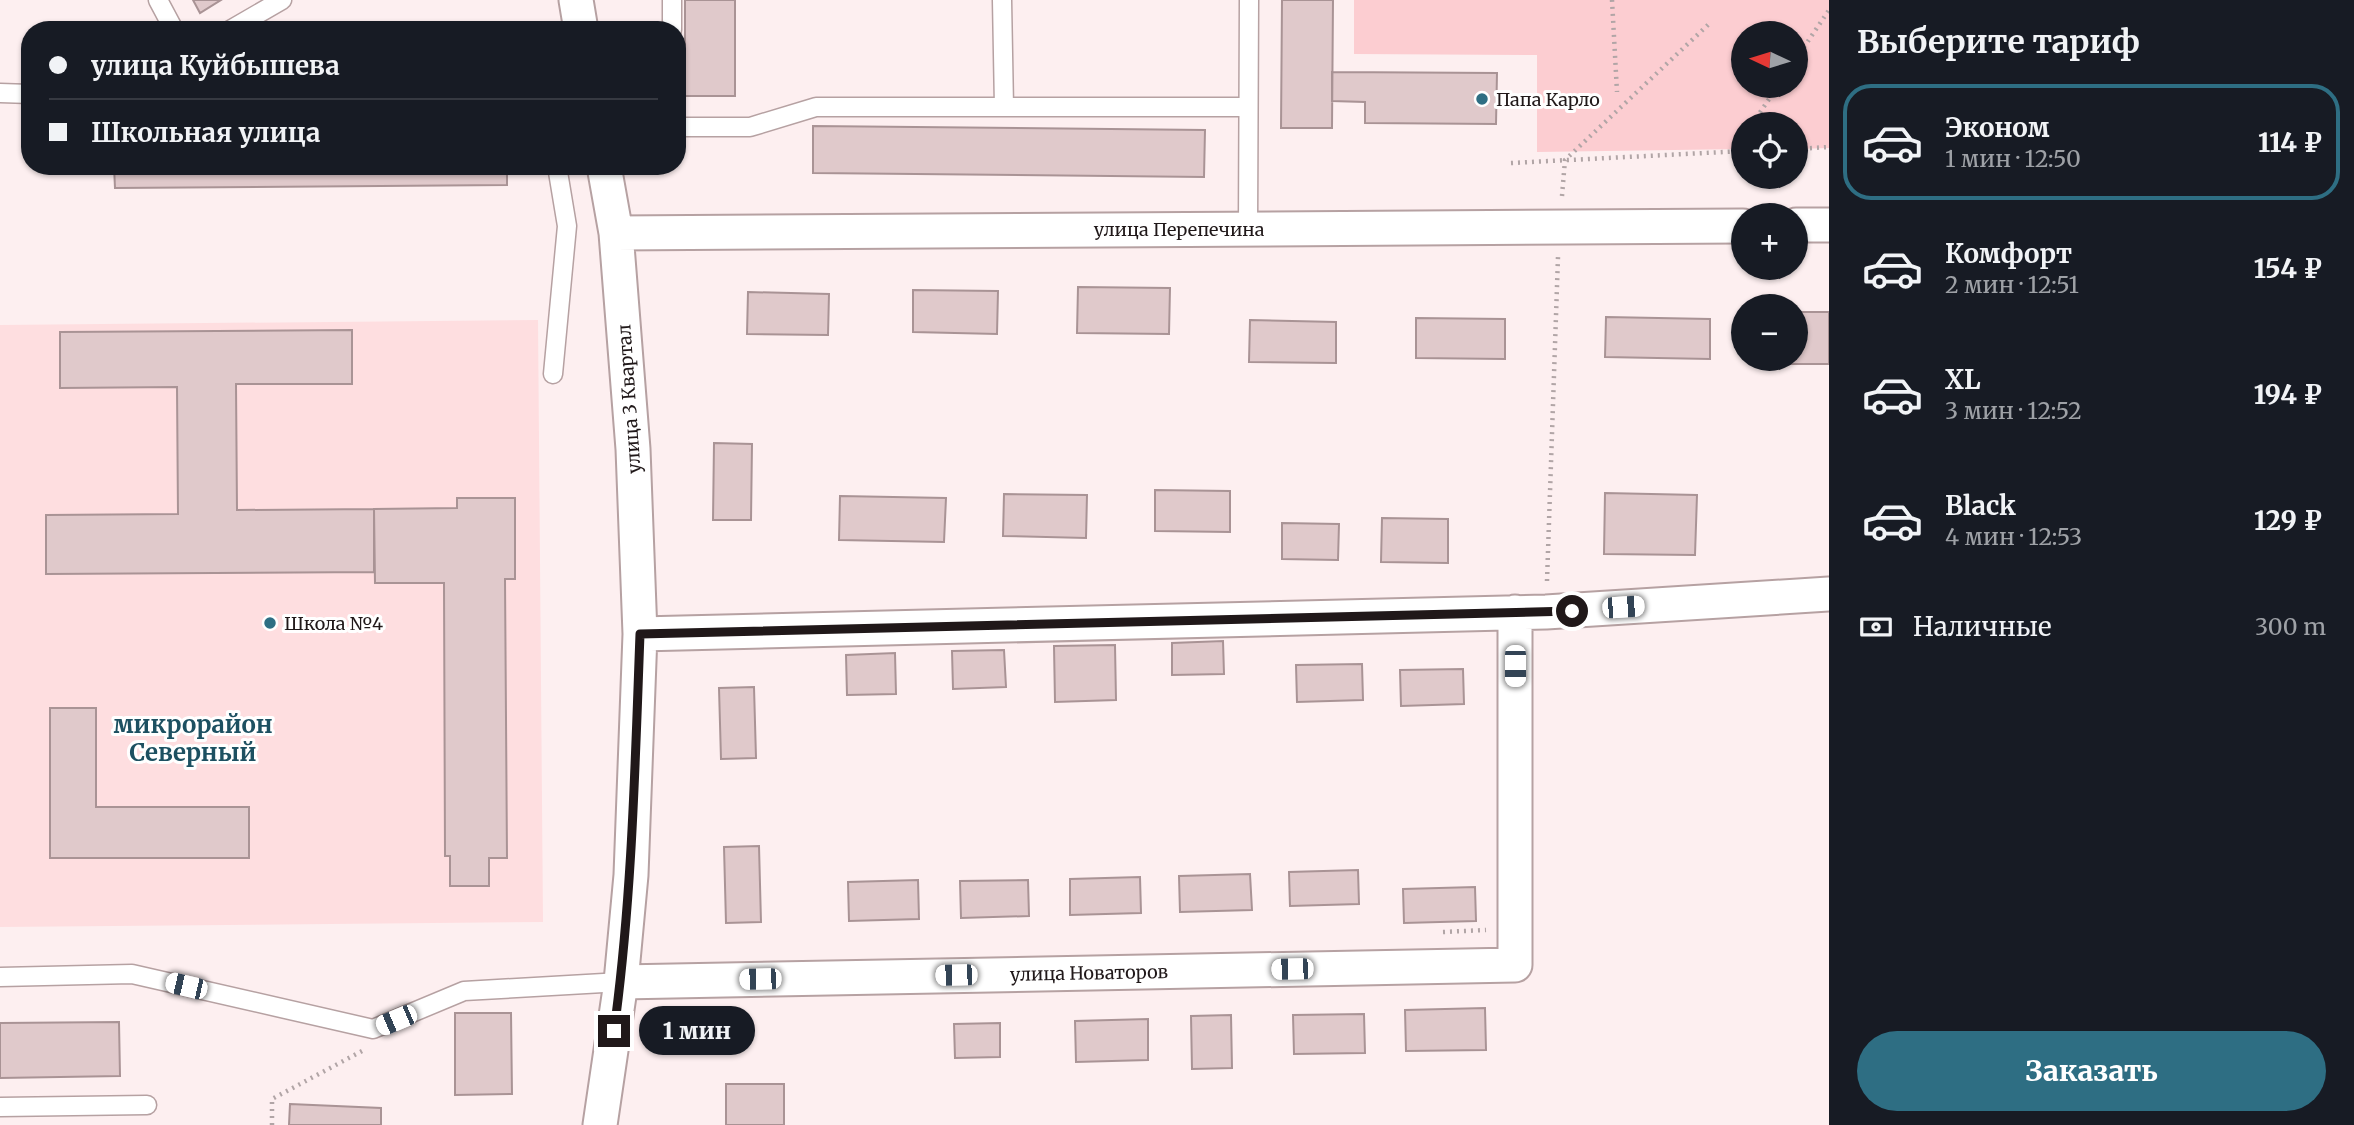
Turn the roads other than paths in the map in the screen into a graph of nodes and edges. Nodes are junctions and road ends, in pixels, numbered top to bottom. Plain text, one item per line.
1 (158, 0) edge
2 (282, 0) edge
3 (576, 0) edge
4 (672, 0) edge
5 (1002, 0) edge
6 (1249, 0) edge
7 (169, 21) edge
8 (246, 21) edge
9 (580, 21) edge
10 (672, 21) edge
11 (0, 93) edge
12 (21, 94) edge
13 (1004, 107) junction
14 (1248, 107) junction
15 (686, 127) edge
16 (558, 175) edge
17 (606, 175) edge
18 (1808, 225) edge
19 (1829, 225) edge
20 (1731, 226) edge
21 (1248, 228) junction
22 (616, 233) junction
23 (553, 374) dead end
24 (1829, 594) edge
25 (1530, 612) junction
26 (640, 634) junction
27 (0, 977) edge
28 (621, 982) junction
29 (147, 1105) dead end
30 (0, 1107) edge
31 (600, 1125) edge

1 - 7 lane
2 - 8 lane
3 - 9 street
4 - 10 lane
5 - 13 lane
6 - 14 lane
11 - 12 lane
13 - 14 lane
13 - 15 lane
14 - 21 lane
16 - 23 lane
17 - 22 street, улица 3 Квартал
18 - 19 street
20 - 21 street, улица Перепечина
21 - 22 street, улица Перепечина
22 - 26 street, улица 3 Квартал
24 - 25 street
25 - 26 street
25 - 28 street, улица Новаторов
26 - 28 street, улица 3 Квартал
27 - 28 lane
28 - 31 street, улица 3 Квартал
29 - 30 lane

